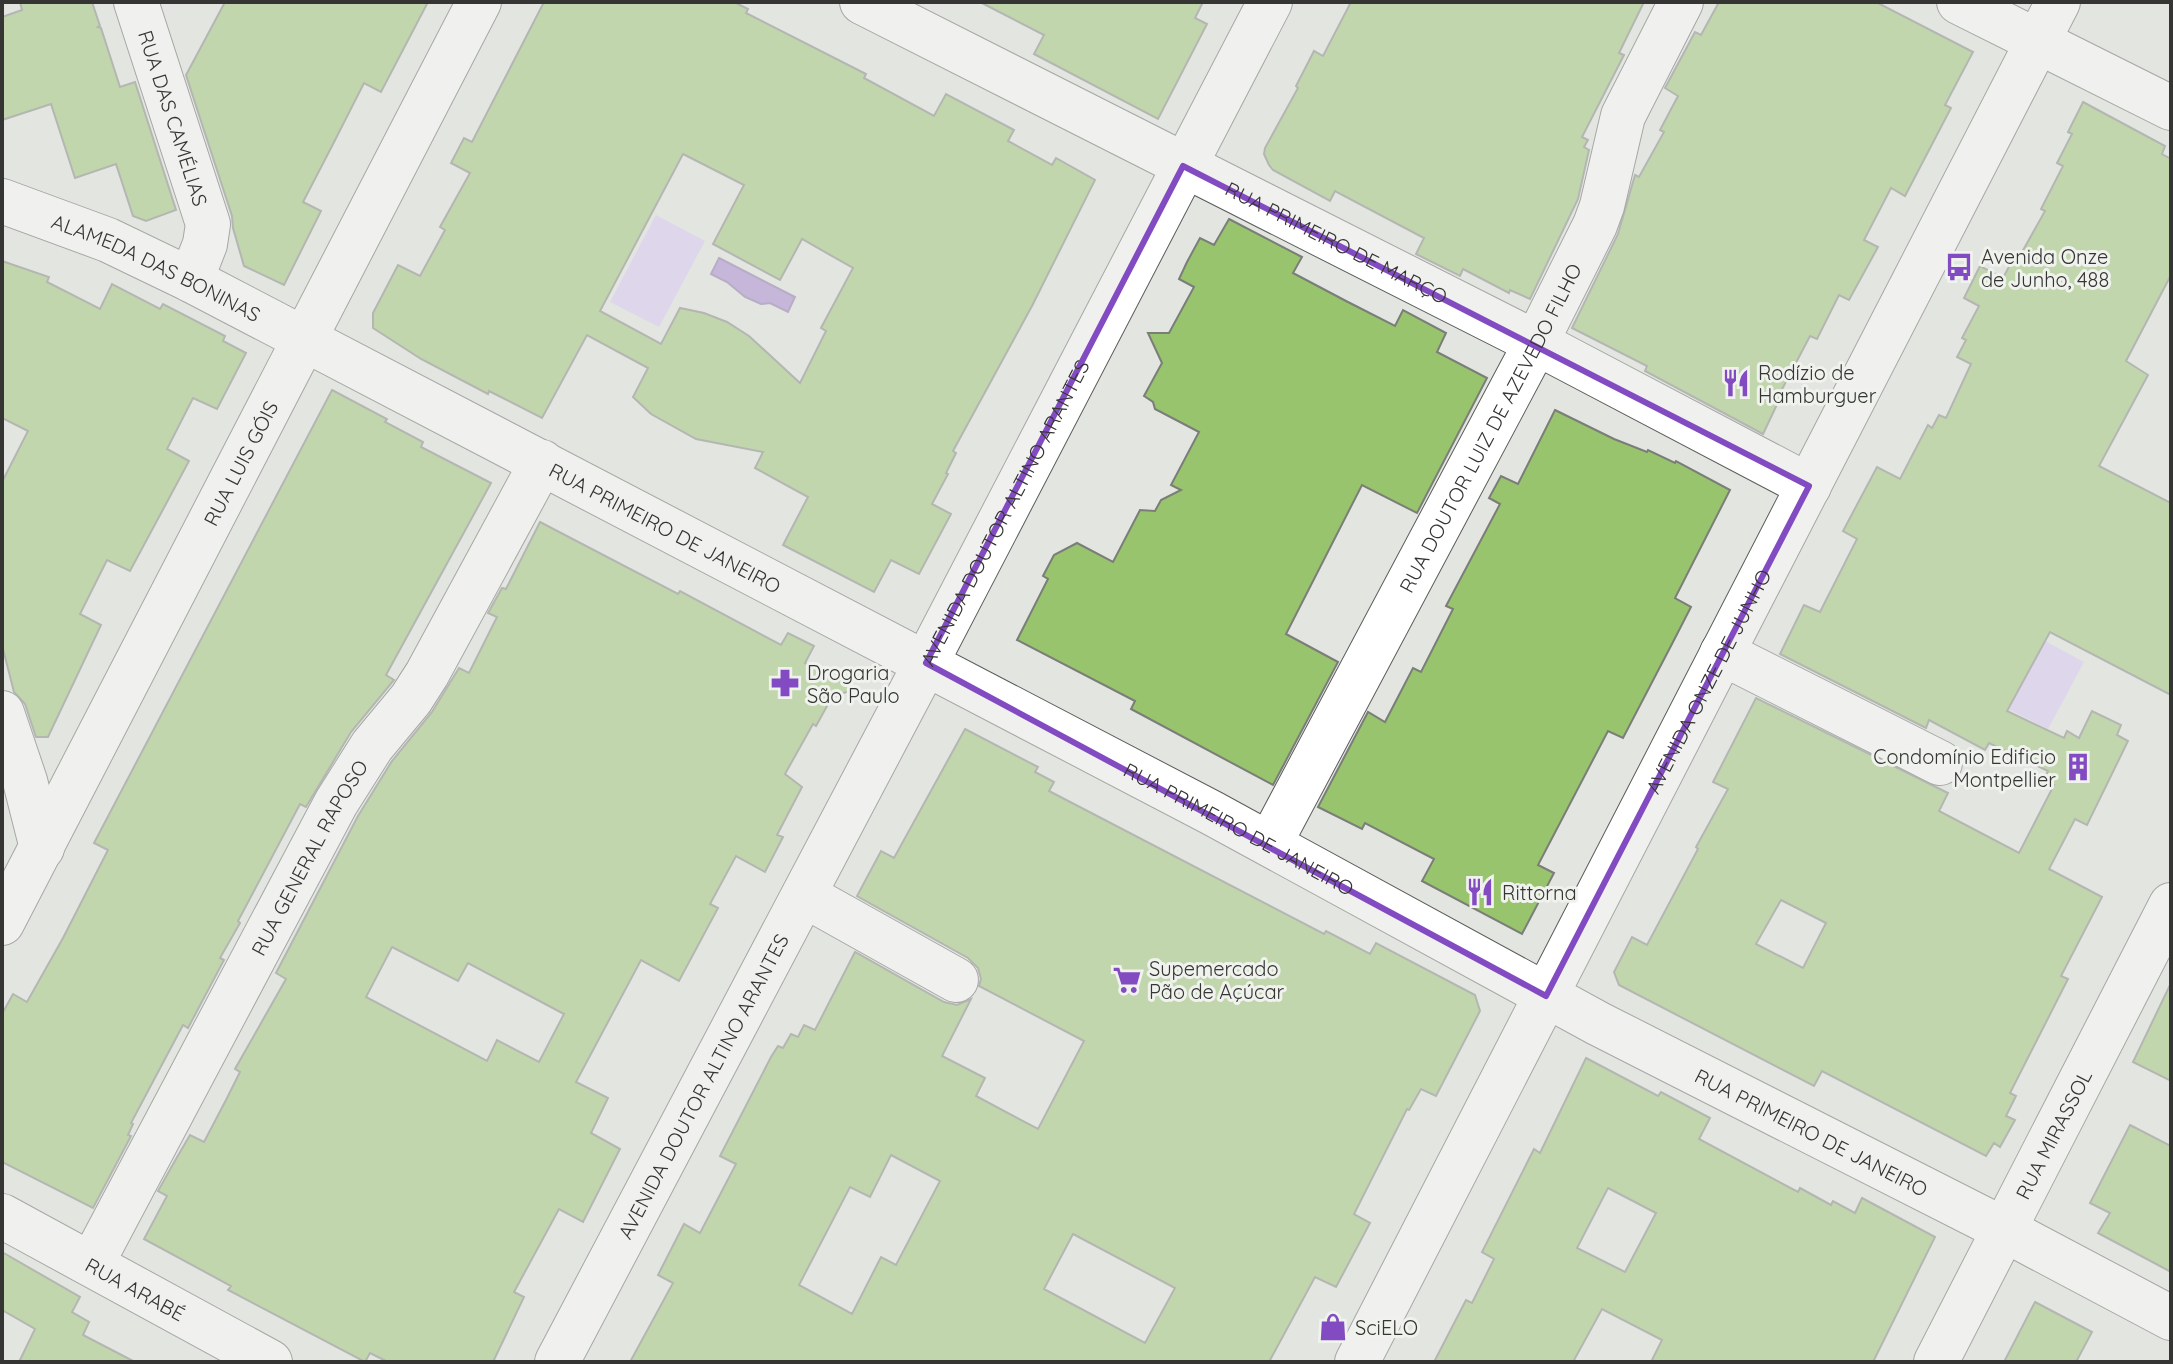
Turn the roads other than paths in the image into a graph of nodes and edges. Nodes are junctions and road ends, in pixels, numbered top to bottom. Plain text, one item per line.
1 (136, 2) edge
2 (479, 2) edge
3 (1270, 2) edge
4 (1681, 2) edge
5 (1959, 2) edge
6 (2058, 2) edge
7 (867, 3) edge
8 (2037, 43) junction
9 (2171, 108) edge
10 (1183, 166) junction
11 (2, 201) edge
12 (191, 280) junction
13 (306, 339) junction
14 (1536, 343) junction
15 (542, 462) junction
16 (1809, 486) junction
17 (1722, 653) junction
18 (926, 663) junction
19 (2, 713) edge
20 (1940, 763) dead end
21 (1270, 843) junction
22 (42, 848) junction
23 (804, 895) junction
24 (2171, 905) edge
25 (2, 923) edge
26 (956, 980) dead end
27 (1546, 996) junction
28 (2, 1216) edge
29 (2005, 1230) junction
30 (92, 1263) junction
31 (2171, 1318) edge
32 (270, 1362) edge
33 (557, 1362) edge
34 (1357, 1362) edge
35 (1936, 1362) edge

1 - 12 street, RUA DAS CAMÉLIAS
2 - 13 street, RUA LUIS GÓIS
3 - 10 street, AVENIDA DOUTOR ALTINO ARANTES
4 - 14 street, RUA DOUTOR LUIZ DE AZEVEDO FILHO
5 - 8 street
6 - 8 street, AVENIDA ONZE DE JUNHO
7 - 10 street, RUA PRIMEIRO DE MARÇO
8 - 9 street
8 - 16 street, AVENIDA ONZE DE JUNHO
10 - 14 street, RUA PRIMEIRO DE MARÇO
10 - 18 street, AVENIDA DOUTOR ALTINO ARANTES
11 - 12 street, ALAMEDA DAS BONINAS
12 - 13 street, ALAMEDA DAS BONINAS
13 - 15 street, RUA PRIMEIRO DE JANEIRO
13 - 22 street, RUA LUIS GÓIS
14 - 16 street, RUA PRIMEIRO DE MARÇO
14 - 21 street, RUA DOUTOR LUIZ DE AZEVEDO FILHO
15 - 18 street, RUA PRIMEIRO DE JANEIRO
15 - 30 street, RUA GENERAL RAPOSO
16 - 17 street, AVENIDA ONZE DE JUNHO
17 - 20 street
17 - 27 street, AVENIDA ONZE DE JUNHO
18 - 21 street, RUA PRIMEIRO DE JANEIRO
18 - 23 street, AVENIDA DOUTOR ALTINO ARANTES
19 - 22 street
21 - 27 street, RUA PRIMEIRO DE JANEIRO
22 - 25 street, RUA LUIS GÓIS
23 - 26 street
23 - 33 street, AVENIDA DOUTOR ALTINO ARANTES
24 - 29 street, RUA MIRASSOL
27 - 29 street, RUA PRIMEIRO DE JANEIRO
27 - 34 street, AVENIDA ONZE DE JUNHO
28 - 30 street, RUA ARABÉ
29 - 31 street, RUA PRIMEIRO DE JANEIRO
29 - 35 street, RUA MIRASSOL
30 - 32 street, RUA ARABÉ

